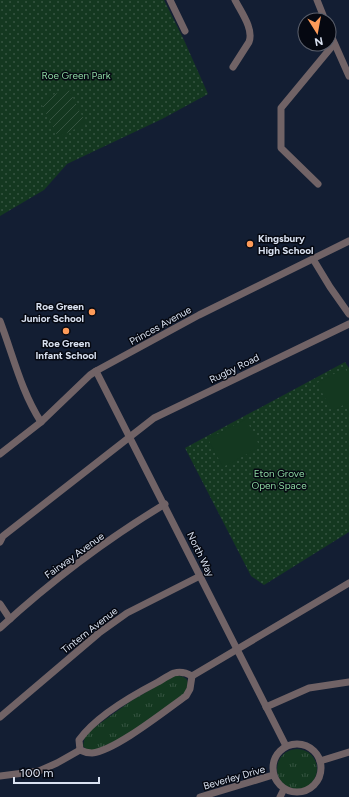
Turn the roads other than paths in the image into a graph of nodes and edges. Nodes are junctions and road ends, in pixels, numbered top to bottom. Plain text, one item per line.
1 (170, 0) edge
2 (235, 0) edge
3 (317, 0) edge
4 (322, 12) edge
5 (184, 31) dead end
6 (337, 50) edge
7 (327, 52) edge
8 (233, 67) dead end
9 (349, 76) edge
10 (318, 184) dead end
11 (349, 241) edge
12 (313, 259) junction
13 (349, 314) edge
14 (0, 321) edge
15 (349, 324) edge
16 (2, 329) edge
17 (96, 371) junction
18 (41, 422) junction
19 (130, 436) junction
20 (0, 454) edge
21 (165, 504) junction
22 (0, 542) edge
23 (200, 576) junction
24 (349, 583) edge
25 (0, 604) edge
26 (10, 619) junction
27 (0, 628) edge
28 (237, 649) junction
29 (192, 676) junction
30 (349, 682) edge
31 (266, 707) junction
32 (0, 716) edge
33 (286, 746) junction
34 (80, 750) junction
35 (349, 752) edge
36 (320, 761) junction
37 (273, 775) junction
38 (0, 776) edge
39 (284, 789) junction
40 (308, 790) junction
41 (200, 797) edge
42 (280, 797) edge
43 (312, 797) edge

1 - 5 street
2 - 8 street
3 - 4 street
6 - 9 street
7 - 10 street
11 - 12 street, Princes Avenue
12 - 13 street
12 - 17 street, Princes Avenue
14 - 16 street
15 - 19 street, Rugby Road
16 - 18 street
17 - 18 street, Princes Avenue
17 - 19 street, North Way
18 - 20 street, Princes Avenue
19 - 21 street, North Way
19 - 22 street, Rugby Road
21 - 23 street, North Way
21 - 26 street, Fairway Avenue
23 - 28 street, North Way
23 - 32 street, Tintern Avenue
24 - 28 street
25 - 26 street
26 - 27 street, Fairway Avenue
28 - 29 street
28 - 31 street, North Way
29 - 34 street
29 - 34 street
30 - 31 street
31 - 33 street, North Way
33 - 36 street
33 - 37 street, Beverley Drive
34 - 38 street
35 - 36 street
36 - 40 street
37 - 39 street, Beverley Drive
37 - 41 street, Beverley Drive
39 - 40 street
39 - 42 street
40 - 43 street

